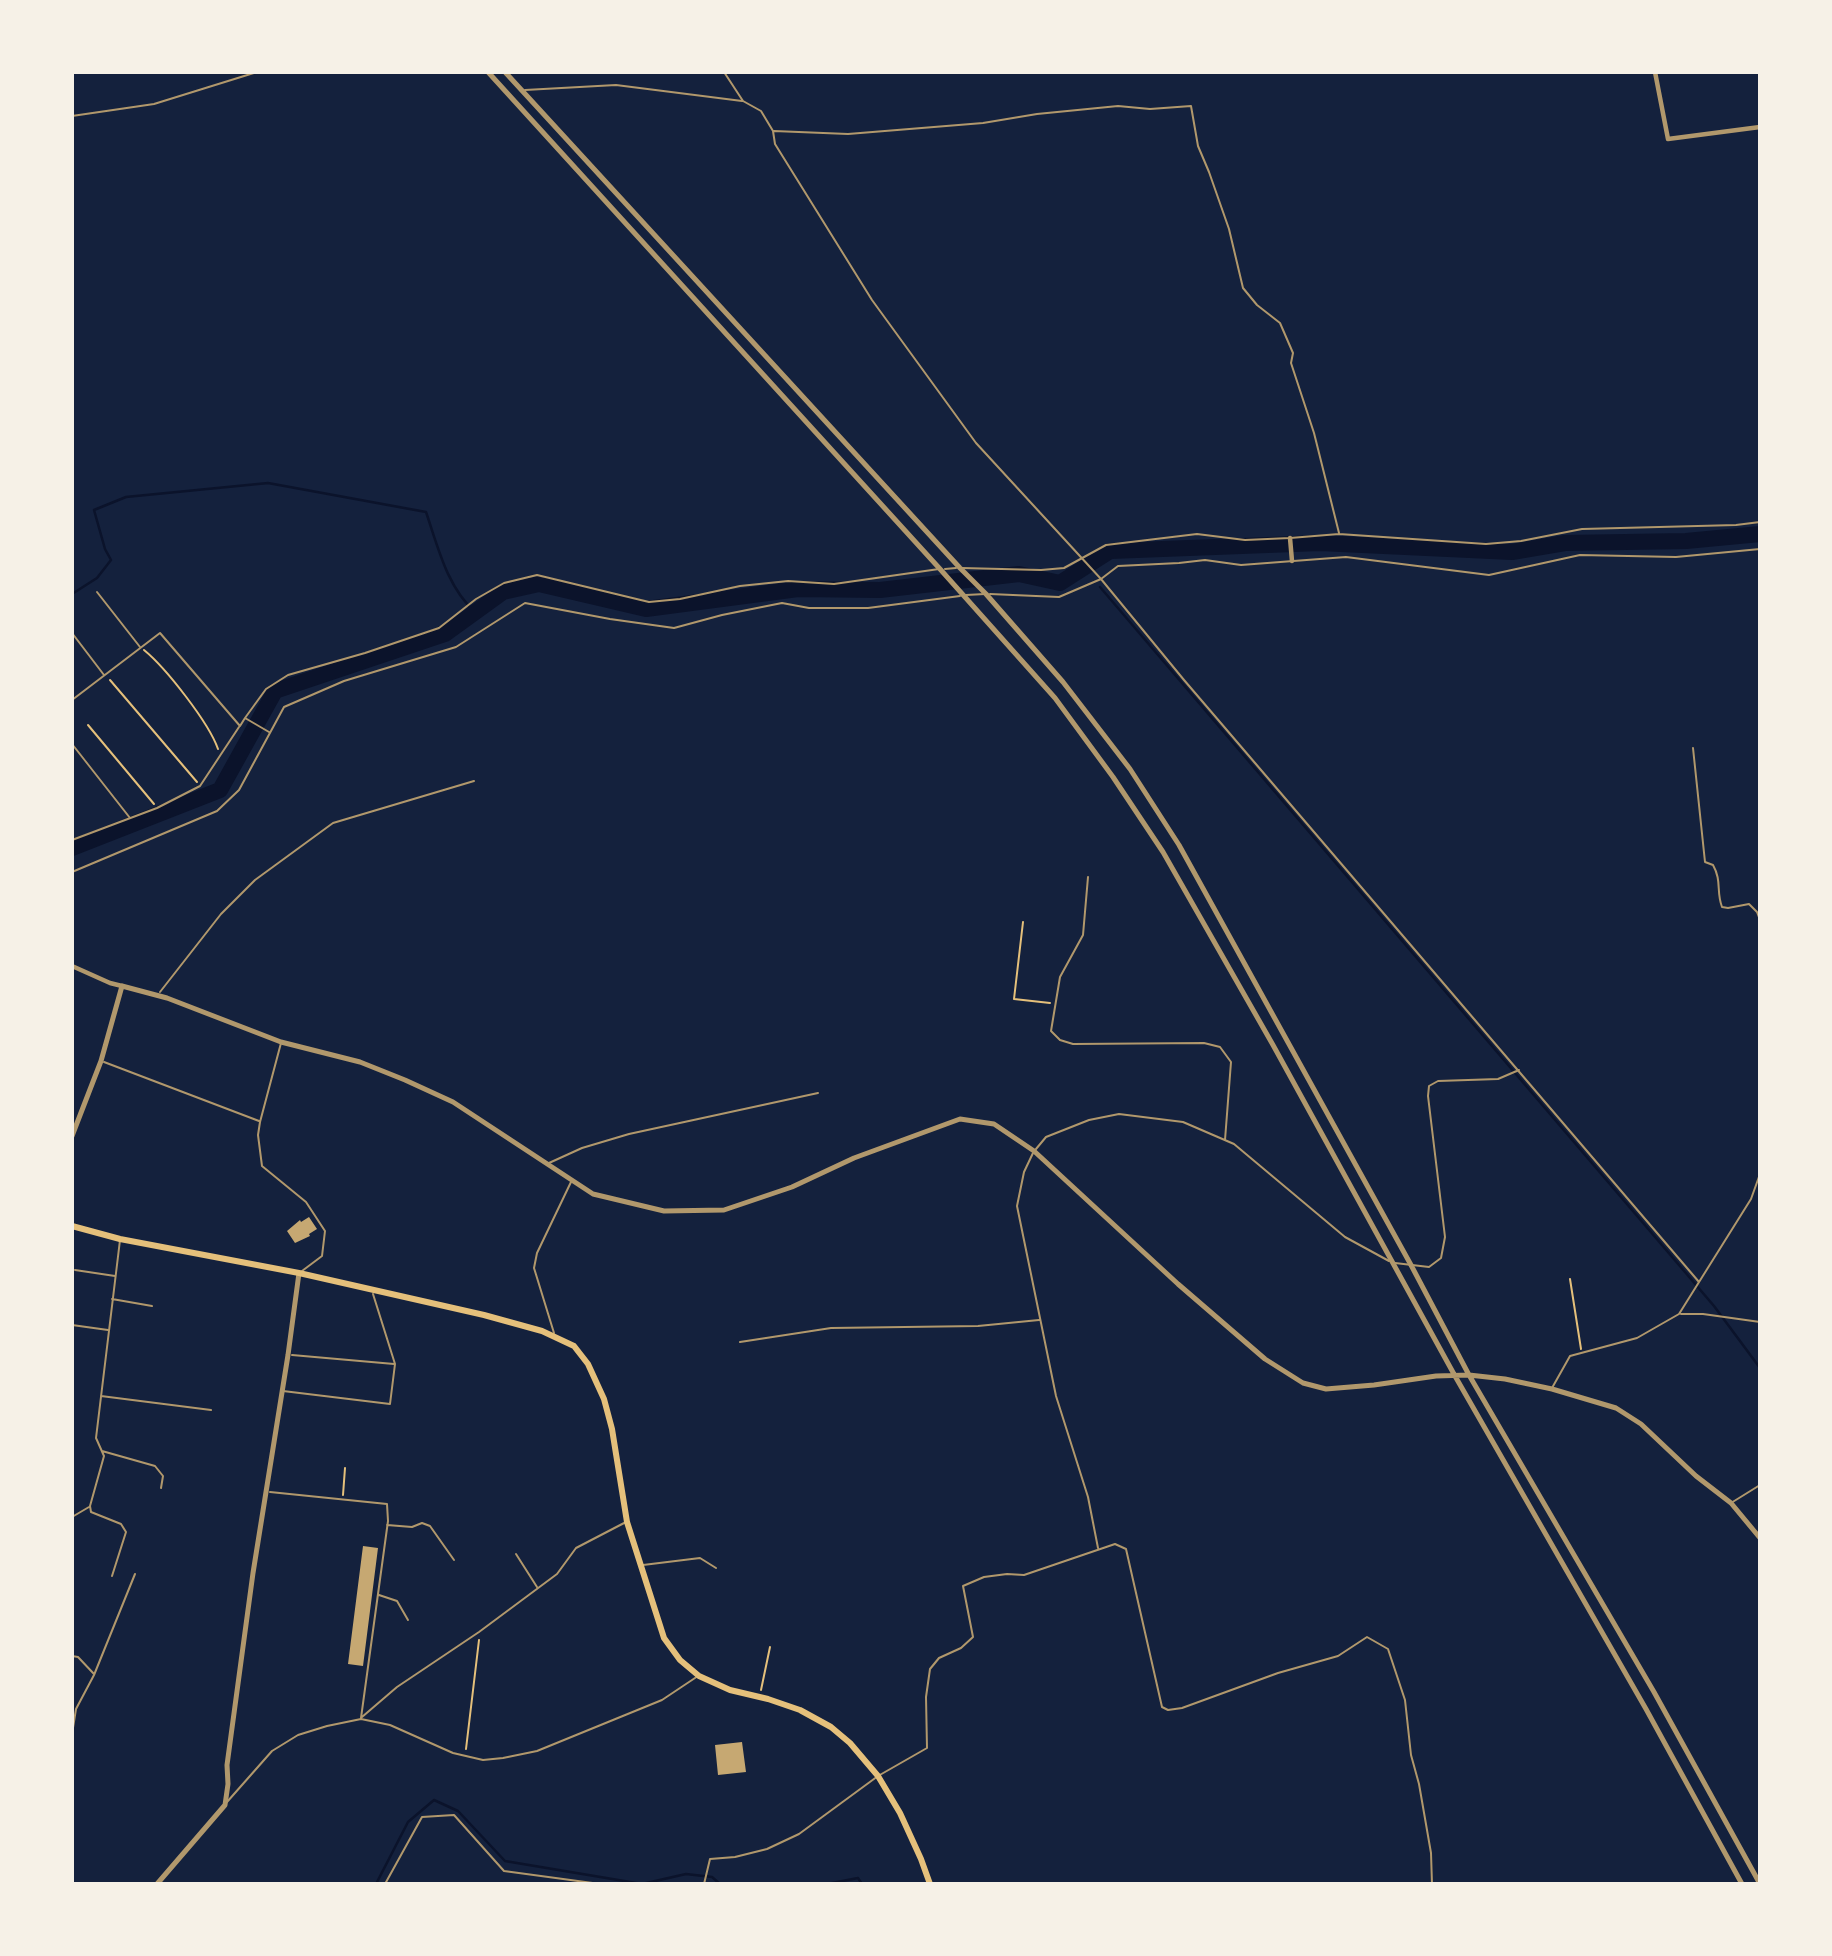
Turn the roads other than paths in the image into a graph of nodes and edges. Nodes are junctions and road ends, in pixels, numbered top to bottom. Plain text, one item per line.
1 (257, 72) edge
2 (488, 72) edge
3 (505, 72) edge
4 (724, 72) edge
5 (1655, 72) edge
6 (522, 89) junction
7 (743, 101) junction
8 (72, 116) edge
9 (1760, 127) edge
10 (773, 131) junction
11 (1760, 522) edge
12 (1339, 534) junction
13 (1290, 538) junction
14 (1760, 549) edge
15 (1082, 559) junction
16 (1292, 561) junction
17 (960, 568) junction
18 (940, 569) junction
19 (1101, 579) junction
20 (97, 592) dead end
21 (986, 594) junction
22 (963, 595) junction
23 (72, 633) edge
24 (141, 648) junction
25 (104, 676) junction
26 (72, 700) edge
27 (245, 718) junction
28 (240, 726) junction
29 (270, 732) junction
30 (72, 744) edge
31 (1693, 748) dead end
32 (474, 782) dead end
33 (130, 819) junction
34 (72, 840) edge
35 (72, 872) edge
36 (1088, 877) dead end
37 (1760, 920) edge
38 (72, 967) edge
39 (122, 986) junction
40 (158, 995) junction
41 (281, 1042) junction
42 (101, 1060) junction
43 (1520, 1070) junction
44 (818, 1093) dead end
45 (260, 1122) junction
46 (73, 1125) edge
47 (72, 1136) edge
48 (1225, 1140) junction
49 (1034, 1151) junction
50 (548, 1164) junction
51 (1760, 1174) edge
52 (572, 1181) junction
53 (72, 1226) edge
54 (120, 1239) junction
55 (1391, 1262) junction
56 (1411, 1265) junction
57 (75, 1270) dead end
58 (299, 1273) junction
59 (115, 1276) junction
60 (1699, 1282) junction
61 (373, 1291) junction
62 (113, 1299) junction
63 (152, 1306) dead end
64 (1679, 1314) junction
65 (1040, 1320) junction
66 (1760, 1322) edge
67 (72, 1325) edge
68 (109, 1330) junction
69 (555, 1336) junction
70 (740, 1342) dead end
71 (288, 1355) junction
72 (395, 1364) junction
73 (1469, 1375) junction
74 (1455, 1376) junction
75 (1552, 1389) junction
76 (282, 1391) junction
77 (101, 1396) junction
78 (211, 1410) dead end
79 (102, 1451) junction
80 (1760, 1485) edge
81 (161, 1488) dead end
82 (266, 1492) junction
83 (1731, 1503) junction
84 (90, 1506) junction
85 (72, 1517) edge
86 (627, 1522) junction
87 (387, 1525) junction
88 (1760, 1538) edge
89 (1098, 1549) junction
90 (516, 1554) dead end
91 (454, 1560) dead end
92 (641, 1565) junction
93 (716, 1568) dead end
94 (135, 1574) dead end
95 (111, 1576) dead end
96 (537, 1588) junction
97 (377, 1594) junction
98 (408, 1620) dead end
99 (72, 1656) edge
100 (94, 1675) junction
101 (699, 1676) junction
102 (361, 1719) junction
103 (72, 1734) edge
104 (878, 1776) junction
105 (225, 1805) junction
106 (157, 1884) edge
107 (385, 1884) edge
108 (600, 1884) edge
109 (704, 1884) edge
110 (930, 1884) edge
111 (1432, 1884) edge
112 (1742, 1884) edge
113 (1760, 1884) edge

1 - 8 lane
2 - 18 street
3 - 6 street
4 - 7 lane
5 - 9 street
6 - 7 lane
6 - 17 street
7 - 10 lane
10 - 12 lane
10 - 15 lane
11 - 12 lane
12 - 13 lane
13 - 15 lane
13 - 16 street
14 - 16 lane
15 - 17 lane
15 - 19 lane
16 - 19 lane
17 - 18 lane
17 - 21 street
18 - 22 street
18 - 27 lane
19 - 21 lane
19 - 43 lane
20 - 24 lane
21 - 22 lane
21 - 56 street
22 - 29 lane
22 - 55 street
23 - 25 lane
24 - 25 lane
24 - 28 lane
25 - 26 lane
27 - 28 lane
27 - 29 lane
28 - 33 lane
29 - 35 lane
30 - 33 lane
31 - 37 lane
32 - 40 lane
33 - 34 lane
36 - 48 lane
38 - 39 street
39 - 40 street
39 - 42 street
40 - 41 street
41 - 45 lane
41 - 50 street
42 - 45 lane
42 - 46 street
43 - 56 lane
43 - 60 lane
44 - 50 lane
45 - 58 lane
46 - 47 street
48 - 49 lane
48 - 55 lane
49 - 52 street
49 - 65 lane
49 - 74 street
50 - 52 street
51 - 60 lane
52 - 69 lane
53 - 54 main road
54 - 58 main road
54 - 59 lane
55 - 56 lane
55 - 74 street
56 - 73 street
57 - 59 lane
58 - 61 main road
58 - 71 street
59 - 62 lane
60 - 64 lane
61 - 69 main road
61 - 72 lane
62 - 63 lane
62 - 68 lane
64 - 66 lane
64 - 75 lane
65 - 70 lane
65 - 89 lane
67 - 68 lane
68 - 77 lane
69 - 86 main road
71 - 72 lane
71 - 76 street
72 - 76 lane
73 - 74 street
73 - 75 street
73 - 113 street
74 - 112 street
75 - 83 street
76 - 82 street
77 - 78 lane
77 - 79 lane
79 - 81 lane
79 - 84 lane
80 - 83 lane
82 - 87 lane
82 - 105 street
83 - 88 street
84 - 85 lane
84 - 95 lane
86 - 92 main road
86 - 96 lane
87 - 91 lane
87 - 97 lane
89 - 104 lane
89 - 111 lane
90 - 96 lane
92 - 93 lane
92 - 101 main road
94 - 100 lane
96 - 102 lane
97 - 98 lane
97 - 102 lane
99 - 100 lane
100 - 103 lane
101 - 102 lane
101 - 104 main road
102 - 105 lane
104 - 109 lane
104 - 110 main road
105 - 106 street
107 - 108 lane

